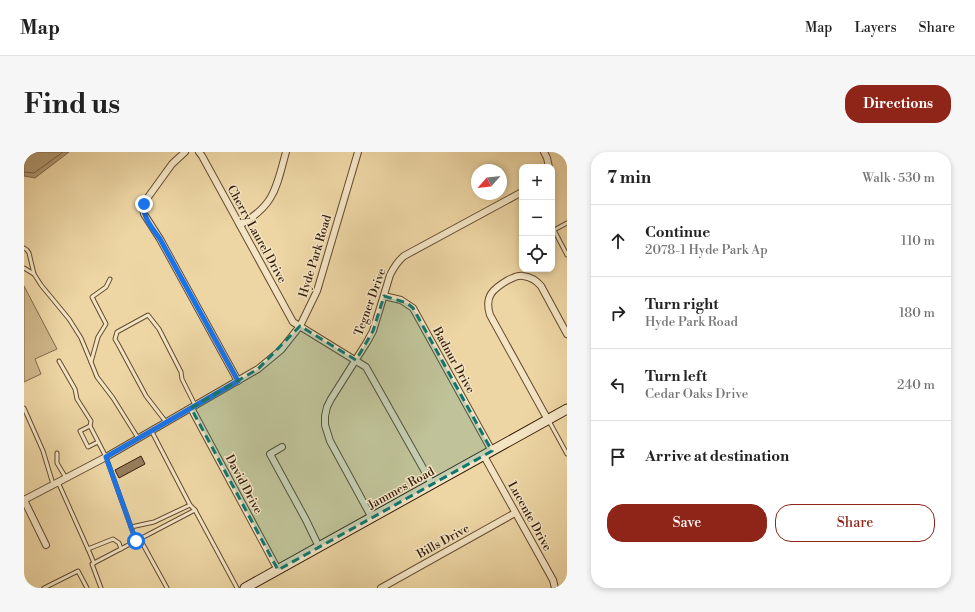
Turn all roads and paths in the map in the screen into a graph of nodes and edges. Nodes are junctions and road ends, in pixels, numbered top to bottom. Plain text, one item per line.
1 (185, 152) edge
2 (198, 152) edge
3 (286, 152) edge
4 (358, 152) edge
5 (544, 152) edge
6 (548, 164) edge
7 (519, 194) edge
8 (567, 223) edge
9 (240, 225) junction
10 (24, 248) edge
11 (567, 255) edge
12 (24, 268) edge
13 (34, 274) junction
14 (110, 279) dead end
15 (384, 296) junction
16 (300, 326) junction
17 (567, 334) edge
18 (356, 360) junction
19 (59, 361) dead end
20 (91, 362) junction
21 (238, 381) junction
22 (193, 406) junction
23 (24, 409) edge
24 (567, 409) edge
25 (548, 420) junction
26 (166, 422) junction
27 (90, 426) junction
28 (151, 430) junction
29 (138, 438) junction
30 (98, 442) junction
31 (282, 447) dead end
32 (492, 451) junction
33 (57, 453) dead end
34 (567, 454) edge
35 (484, 456) junction
36 (106, 457) junction
37 (66, 478) junction
38 (56, 483) junction
39 (432, 484) junction
40 (24, 500) edge
41 (190, 504) junction
42 (195, 510) junction
43 (515, 513) junction
44 (372, 518) junction
45 (131, 527) junction
46 (138, 540) junction
47 (46, 545) dead end
48 (319, 547) junction
49 (121, 548) junction
50 (88, 549) junction
51 (94, 563) junction
52 (278, 570) junction
53 (44, 588) edge
54 (87, 588) edge
55 (101, 588) edge
56 (167, 588) edge
57 (237, 588) edge
58 (245, 588) edge
59 (381, 588) edge
60 (556, 588) edge

1 - 21 street
2 - 9 street, Cherry Laurel Drive
3 - 9 street
4 - 16 street, Hyde Park Road
5 - 6 street
7 - 15 street, Tegner Drive
8 - 11 lane
9 - 16 street, Cherry Laurel Drive
10 - 13 lane
12 - 13 lane
13 - 20 lane
14 - 20 lane
15 - 18 street, Tegner Drive
15 - 32 street, Badnur Drive
16 - 18 street, Cherry Laurel Drive
16 - 21 street, Hyde Park Road
17 - 25 street
18 - 39 street, Cherry Laurel Drive
18 - 44 street, Tegner Drive
19 - 27 lane
20 - 29 lane
21 - 22 street, Hyde Park Road
22 - 26 street, Hyde Park Road
22 - 26 lane
22 - 52 street, David Drive
23 - 38 lane
24 - 25 street, Jammes Road
25 - 32 street, Jammes Road
25 - 34 lane
26 - 28 street, Hyde Park Road
27 - 30 lane
27 - 30 lane
28 - 29 street, Hyde Park Road
28 - 41 lane
29 - 36 street, Hyde Park Road
30 - 36 lane
31 - 48 street
32 - 35 street, Jammes Road
33 - 37 lane
35 - 39 street, Jammes Road
35 - 43 street, Lucente Drive
36 - 37 street, Hyde Park Road
36 - 45 lane
37 - 38 street, Hyde Park Road
38 - 40 street, Hyde Park Road
38 - 50 lane
39 - 44 street, Jammes Road
40 - 47 street
41 - 42 lane
41 - 45 lane
42 - 46 lane
42 - 57 lane
43 - 59 street, Bills Drive
43 - 60 street, Lucente Drive
44 - 48 street, Jammes Road
45 - 46 lane
46 - 49 lane
46 - 56 lane
48 - 52 street, Jammes Road
49 - 50 lane
49 - 51 lane
50 - 51 lane
51 - 55 lane
52 - 58 street, Jammes Road
53 - 54 lane

